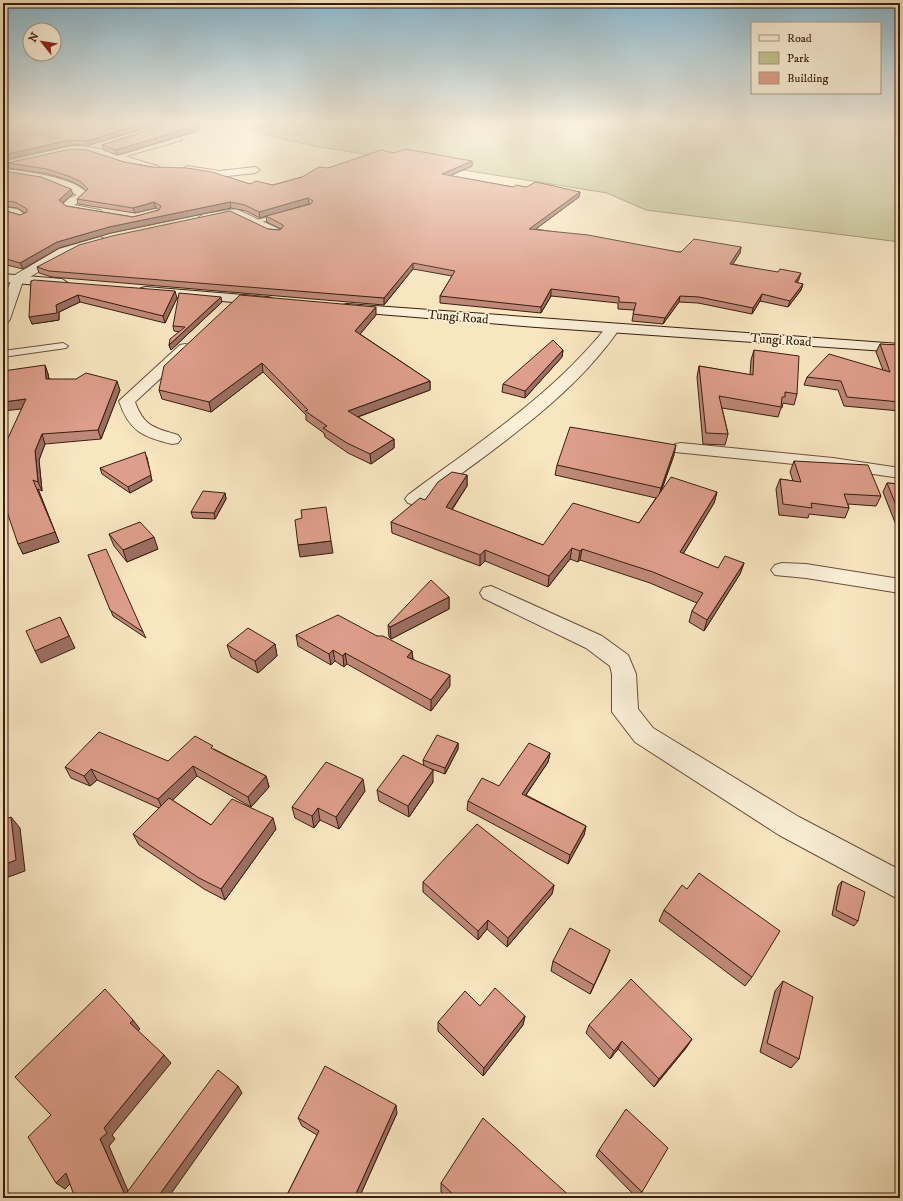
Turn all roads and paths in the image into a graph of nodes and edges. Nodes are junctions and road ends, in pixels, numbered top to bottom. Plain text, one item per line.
1 (47, 179) edge
2 (3, 210) edge
3 (295, 211) edge
4 (106, 214) edge
5 (23, 216) edge
6 (191, 220) edge
7 (254, 222) junction
8 (277, 232) edge
9 (111, 237) edge
10 (3, 278) edge
11 (17, 279) junction
12 (72, 284) edge
13 (134, 290) edge
14 (236, 299) junction
15 (284, 303) edge
16 (331, 307) edge
17 (225, 310) edge
18 (3, 319) edge
19 (613, 328) junction
20 (197, 336) edge
21 (63, 346) dead end
22 (900, 348) edge
23 (3, 354) edge
24 (172, 439) dead end
25 (681, 448) dead end
26 (900, 473) edge
27 (415, 499) dead end
28 (782, 570) dead end
29 (900, 586) edge
30 (491, 593) dead end
31 (900, 886) edge

1 - 4 street
2 - 5 street
3 - 7 lane
6 - 7 street
7 - 8 street
9 - 11 street
10 - 11 street
11 - 12 street
11 - 18 street
13 - 14 street
14 - 15 street
14 - 17 street
16 - 19 street, Tungi Road
19 - 22 street, Tungi Road
19 - 27 street
20 - 24 street
21 - 23 lane
25 - 26 street
28 - 29 street
30 - 31 street

